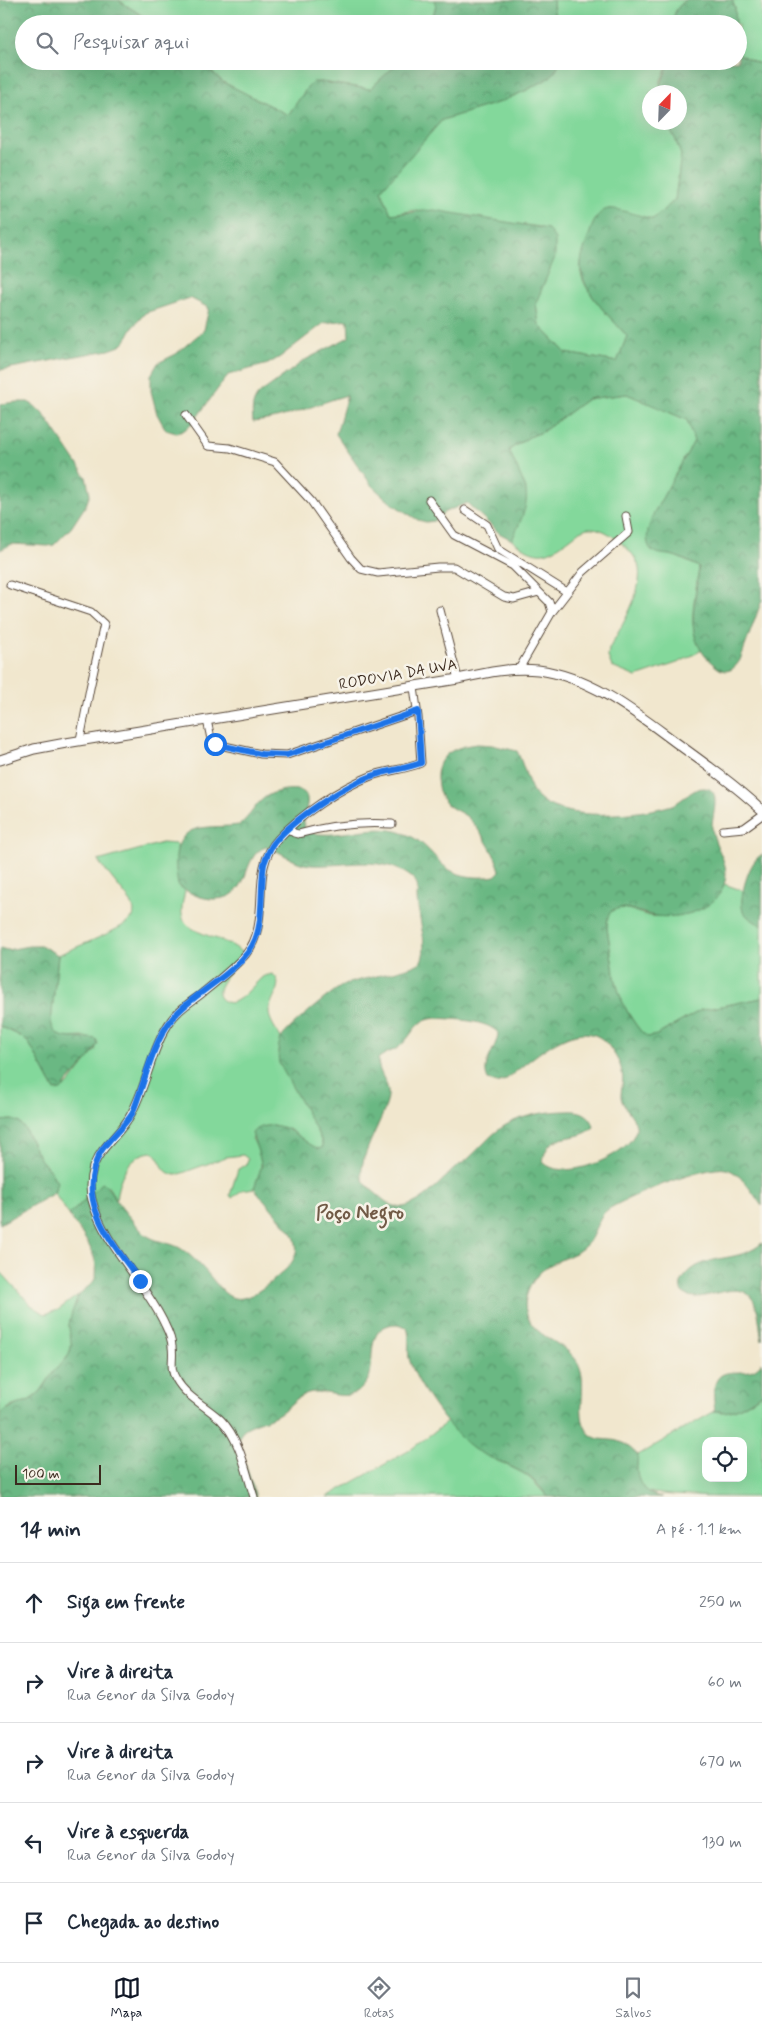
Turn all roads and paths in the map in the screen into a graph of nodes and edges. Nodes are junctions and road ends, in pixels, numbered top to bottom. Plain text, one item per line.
1 (186, 415) dead end
2 (429, 500) dead end
3 (465, 510) dead end
4 (626, 516) dead end
5 (10, 584) dead end
6 (539, 592) junction
7 (567, 592) junction
8 (440, 610) dead end
9 (552, 612) junction
10 (519, 669) junction
11 (458, 679) junction
12 (414, 687) junction
13 (418, 711) junction
14 (207, 720) junction
15 (80, 740) junction
16 (0, 760) edge
17 (762, 810) edge
18 (762, 815) edge
19 (392, 824) dead end
20 (289, 828) junction
21 (723, 830) dead end
22 (254, 1497) edge

1 - 6 street
2 - 6 street
3 - 7 street
4 - 7 street
5 - 15 street
6 - 9 street
7 - 9 street
8 - 11 street
9 - 10 street
10 - 11 street, RODOVIA DA UVA
10 - 17 street, RODOVIA DA UVA
11 - 12 street, RODOVIA DA UVA
12 - 13 street
12 - 14 street, RODOVIA DA UVA
13 - 14 street
13 - 20 street
14 - 15 street, RODOVIA DA UVA
15 - 16 street, RODOVIA DA UVA
18 - 21 street
19 - 20 street
20 - 22 street

